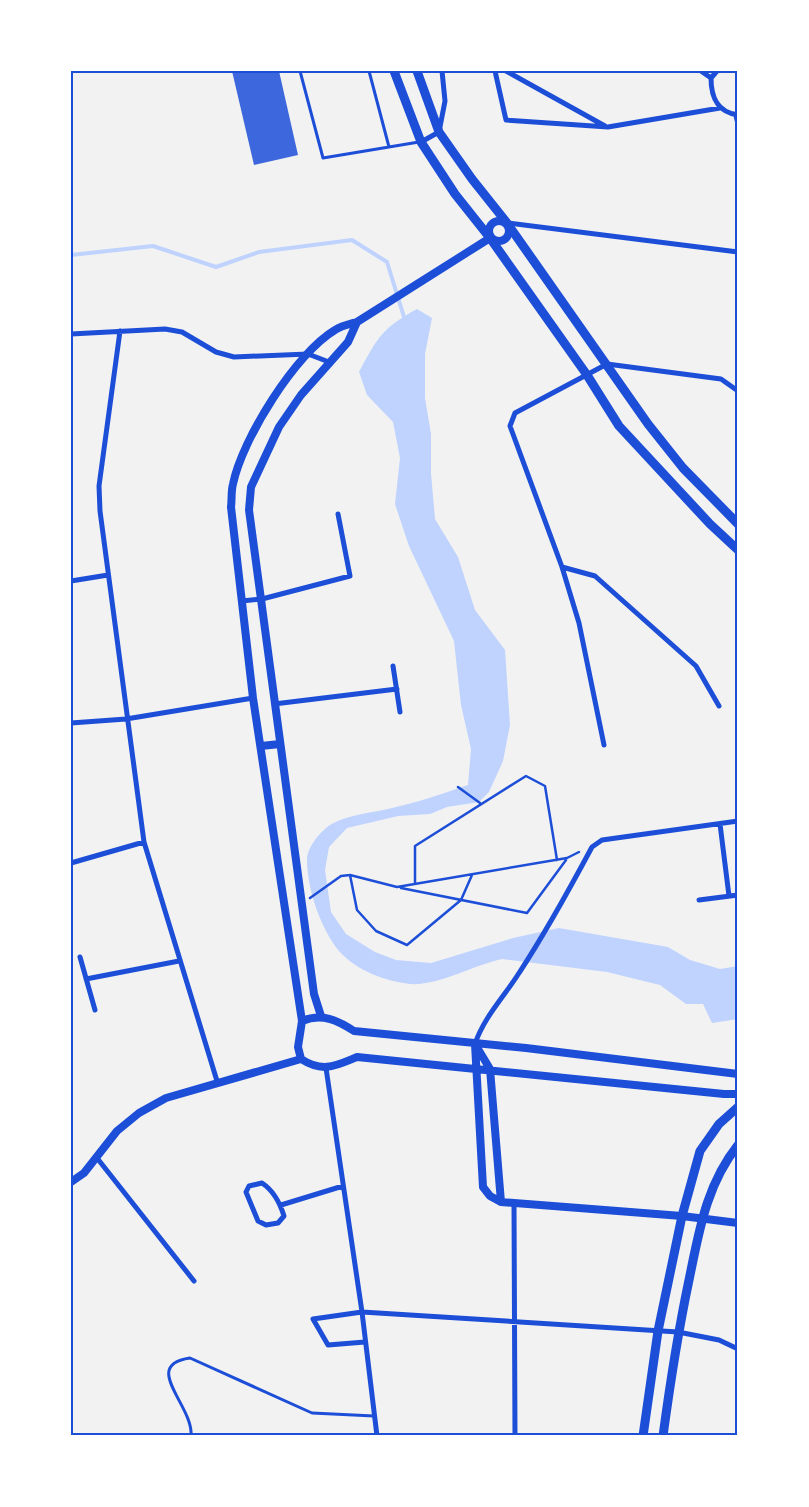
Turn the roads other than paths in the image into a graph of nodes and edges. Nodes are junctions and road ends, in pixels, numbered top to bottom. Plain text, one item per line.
1 (300, 71) edge
2 (369, 71) edge
3 (394, 71) edge
4 (417, 71) edge
5 (442, 71) edge
6 (495, 71) edge
7 (506, 71) edge
8 (700, 71) edge
9 (717, 71) edge
10 (711, 78) junction
11 (720, 108) junction
12 (737, 116) edge
13 (738, 124) edge
14 (608, 127) junction
15 (439, 132) junction
16 (421, 142) junction
17 (389, 147) junction
18 (508, 223) junction
19 (490, 238) junction
20 (738, 252) edge
21 (357, 322) junction
22 (120, 331) junction
23 (71, 334) edge
24 (308, 354) junction
25 (329, 362) junction
26 (607, 364) junction
27 (586, 375) junction
28 (738, 391) edge
29 (338, 514) dead end
30 (738, 524) edge
31 (738, 550) edge
32 (562, 567) junction
33 (108, 575) junction
34 (71, 582) edge
35 (262, 599) junction
36 (242, 601) junction
37 (393, 666) dead end
38 (397, 689) junction
39 (253, 698) junction
40 (274, 704) junction
41 (719, 706) dead end
42 (400, 712) dead end
43 (126, 719) junction
44 (71, 723) edge
45 (280, 744) junction
46 (604, 745) dead end
47 (261, 746) junction
48 (738, 821) edge
49 (720, 824) junction
50 (144, 842) junction
51 (71, 864) edge
52 (738, 894) edge
53 (729, 896) junction
54 (699, 900) dead end
55 (80, 957) dead end
56 (179, 961) junction
57 (86, 979) junction
58 (95, 1010) dead end
59 (321, 1016) junction
60 (302, 1021) junction
61 (475, 1044) junction
62 (301, 1059) junction
63 (326, 1068) junction
64 (474, 1068) junction
65 (490, 1069) junction
66 (738, 1074) edge
67 (217, 1081) junction
68 (738, 1094) edge
69 (738, 1107) edge
70 (738, 1145) edge
71 (97, 1158) junction
72 (71, 1182) edge
73 (343, 1186) junction
74 (501, 1202) junction
75 (514, 1203) junction
76 (281, 1206) junction
77 (682, 1216) junction
78 (701, 1218) junction
79 (738, 1223) edge
80 (194, 1281) dead end
81 (362, 1312) junction
82 (515, 1323) junction
83 (658, 1330) junction
84 (678, 1332) junction
85 (365, 1342) junction
86 (738, 1349) edge
87 (374, 1416) junction
88 (191, 1436) edge
89 (377, 1436) edge
90 (515, 1436) edge
91 (643, 1436) edge
92 (663, 1436) edge

1 - 17 lane
2 - 17 lane
3 - 16 main road
4 - 15 main road
5 - 15 street
6 - 14 street
7 - 14 street
8 - 10 street
9 - 10 street
10 - 11 street
11 - 12 street
11 - 14 street
12 - 13 street
15 - 16 street
15 - 18 main road
16 - 17 lane
16 - 19 main road
18 - 19 street
18 - 19 street
18 - 20 street
18 - 26 main road
19 - 21 street
19 - 27 main road
21 - 24 street
21 - 25 street
22 - 23 street
22 - 24 street
22 - 33 street
24 - 25 street
24 - 36 street
25 - 35 street
26 - 27 street
26 - 28 street
26 - 30 main road
27 - 31 main road
27 - 32 street
29 - 35 street
32 - 41 street
32 - 46 street
33 - 34 street
33 - 43 street
35 - 36 street
35 - 40 street
36 - 39 street
37 - 38 street
38 - 40 street
38 - 42 street
39 - 43 street
39 - 47 street
40 - 45 street
43 - 44 street
43 - 50 street
45 - 47 street
45 - 59 street
47 - 60 street
48 - 49 street
49 - 53 street
49 - 61 street
50 - 51 street
50 - 56 street
52 - 53 street
53 - 54 street
55 - 57 street
56 - 57 street
56 - 67 street
57 - 58 street
59 - 60 street
59 - 61 street
60 - 62 street
61 - 64 street
61 - 65 street
61 - 66 street
62 - 63 street
62 - 67 street
63 - 64 street
63 - 73 street
64 - 65 street
64 - 74 street
65 - 68 street
65 - 74 street
67 - 71 street
69 - 77 main road
70 - 78 main road
71 - 72 street
71 - 80 street
73 - 76 street
73 - 81 street
74 - 75 street
75 - 77 street
75 - 82 street
76 - 76 street
77 - 78 street
77 - 83 main road
78 - 79 street
78 - 84 main road
81 - 82 street
81 - 85 street
81 - 85 street
82 - 83 street
82 - 90 street
83 - 84 street
83 - 91 main road
84 - 86 street
84 - 92 main road
85 - 87 street
87 - 88 lane
87 - 89 street

